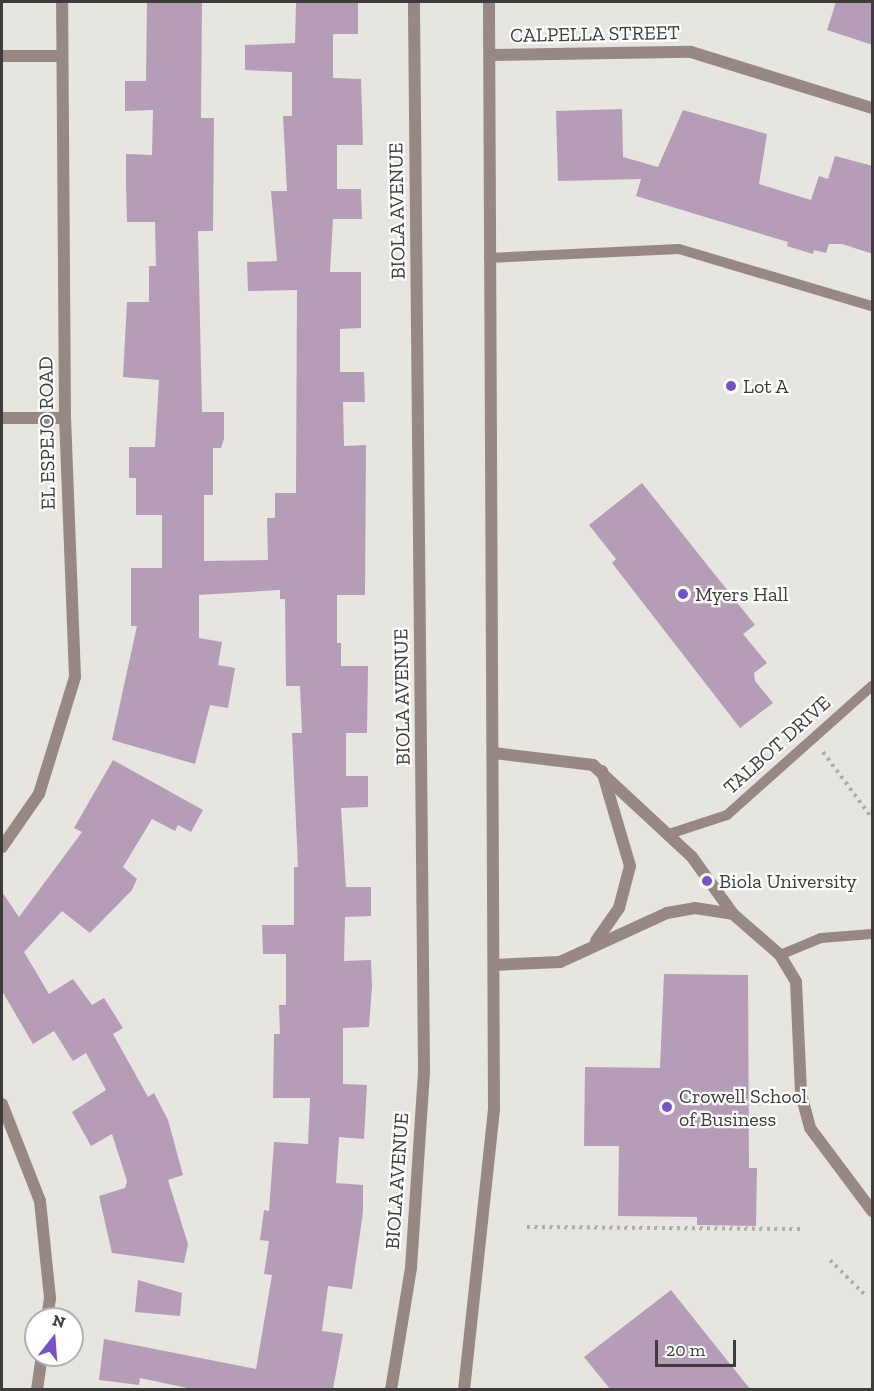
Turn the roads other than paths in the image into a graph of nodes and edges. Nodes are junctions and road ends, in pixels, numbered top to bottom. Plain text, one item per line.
1 (62, 2) edge
2 (414, 2) edge
3 (489, 2) edge
4 (490, 55) junction
5 (2, 56) edge
6 (61, 56) junction
7 (873, 108) edge
8 (489, 258) junction
9 (873, 306) edge
10 (2, 418) edge
11 (66, 418) junction
12 (873, 686) edge
13 (494, 753) junction
14 (602, 771) junction
15 (669, 834) junction
16 (2, 847) edge
17 (733, 914) junction
18 (873, 934) edge
19 (593, 944) junction
20 (780, 955) junction
21 (494, 965) junction
22 (2, 1104) edge
23 (873, 1211) edge
24 (49, 1307) edge
25 (40, 1367) edge
26 (37, 1389) edge
27 (391, 1389) edge
28 (464, 1389) edge

1 - 6 street, EL ESPEJO ROAD
2 - 27 street, BIOLA AVENUE
3 - 4 street
4 - 7 street, CALPELLA STREET
4 - 8 street
5 - 6 street
6 - 11 street, EL ESPEJO ROAD
8 - 9 lane
8 - 13 street
10 - 11 street
11 - 16 street, EL ESPEJO ROAD
12 - 15 lane, TALBOT DRIVE
13 - 14 street
13 - 21 street
14 - 15 street
14 - 19 street
15 - 17 street
17 - 19 street
17 - 20 street
18 - 20 lane
19 - 21 street
20 - 23 street
21 - 28 street
22 - 24 street
25 - 26 street

